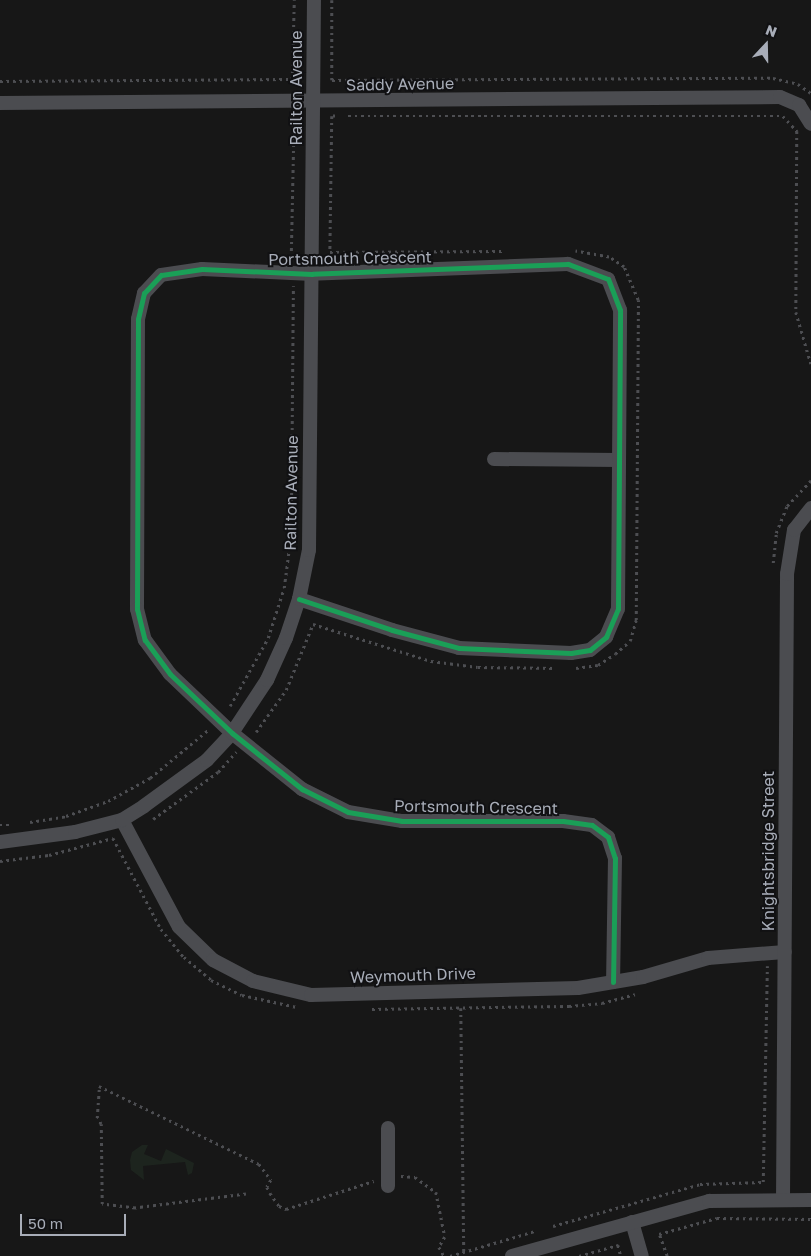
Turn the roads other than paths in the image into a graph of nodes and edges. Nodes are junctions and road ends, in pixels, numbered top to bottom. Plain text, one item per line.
1 (314, 0) edge
2 (0, 103) edge
3 (314, 103) junction
4 (811, 124) edge
5 (312, 274) junction
6 (494, 458) dead end
7 (619, 460) junction
8 (811, 508) edge
9 (299, 599) junction
10 (232, 733) junction
11 (122, 820) junction
12 (0, 842) edge
13 (785, 952) junction
14 (613, 982) junction
15 (388, 1128) dead end
16 (388, 1186) dead end
17 (783, 1200) junction
18 (811, 1200) edge
19 (632, 1222) junction
20 (512, 1256) edge
21 (642, 1256) edge

1 - 3 street, Railton Avenue
2 - 3 street, Saddy Avenue
3 - 4 street, Saddy Avenue
3 - 5 street, Railton Avenue
5 - 7 street, Portsmouth Crescent
5 - 9 street, Railton Avenue
5 - 10 street, Portsmouth Crescent
6 - 7 street
7 - 9 street, Portsmouth Crescent
8 - 13 street, Knightsbridge Street
9 - 10 street, Railton Avenue
10 - 11 street, Railton Avenue
10 - 14 street, Portsmouth Crescent
11 - 12 street, Railton Avenue
11 - 14 street, Weymouth Drive
13 - 14 street, Weymouth Drive
13 - 17 street, Knightsbridge Street
15 - 16 street
17 - 18 street
17 - 19 street
19 - 20 street
19 - 21 street

